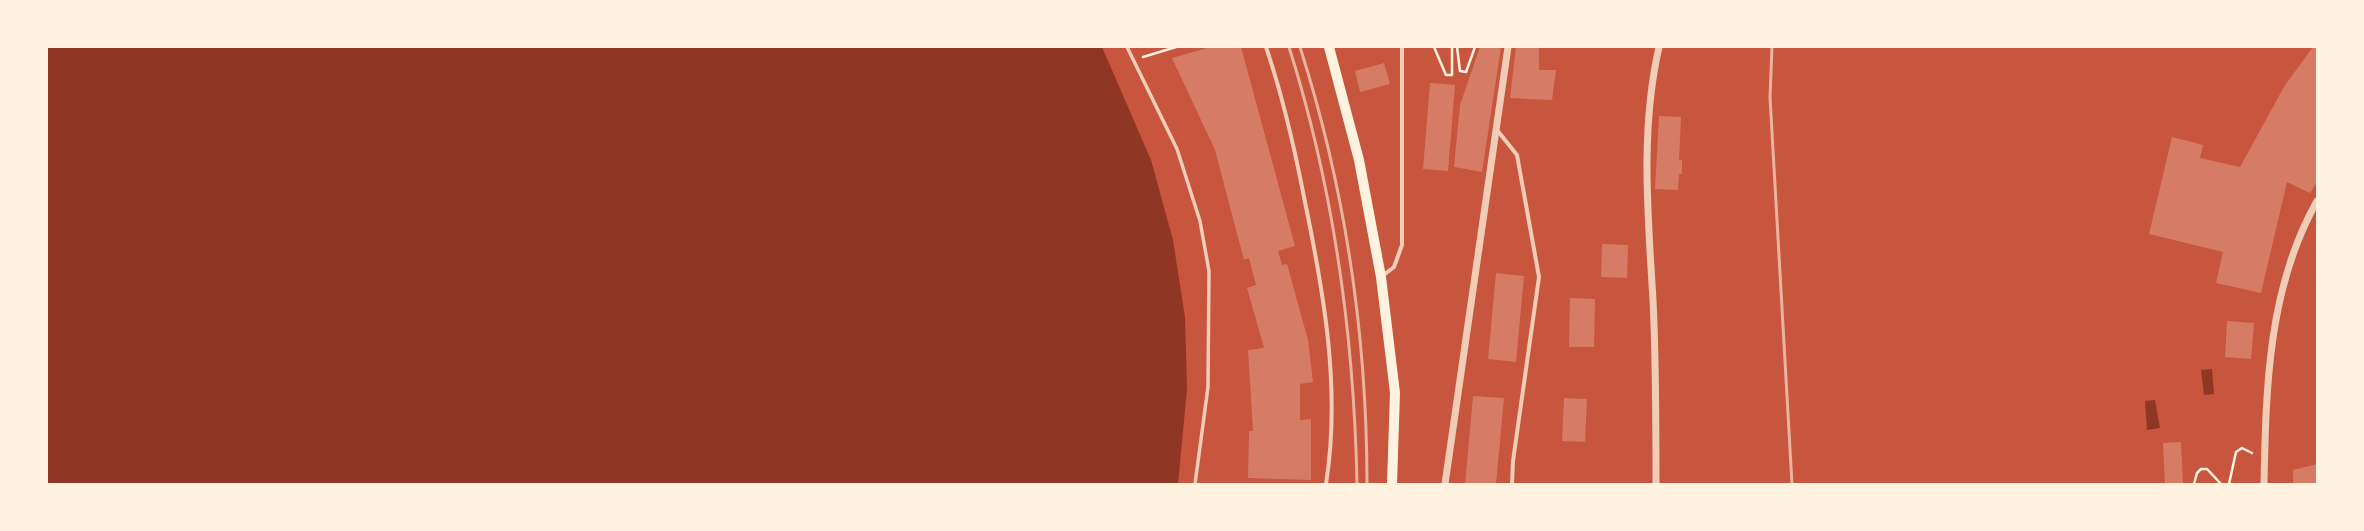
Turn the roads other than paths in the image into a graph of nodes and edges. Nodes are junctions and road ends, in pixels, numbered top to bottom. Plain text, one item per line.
1 (1128, 47) edge
2 (1266, 47) edge
3 (1329, 47) edge
4 (1402, 47) edge
5 (1508, 47) edge
6 (1659, 47) edge
7 (1497, 130) junction
8 (2317, 201) edge
9 (1382, 277) junction
10 (1195, 484) edge
11 (1326, 484) edge
12 (1392, 484) edge
13 (1445, 484) edge
14 (1512, 484) edge
15 (1656, 484) edge
16 (2264, 484) edge

1 - 10 street
2 - 11 street
3 - 9 main road
4 - 9 street
5 - 7 street
6 - 15 street
7 - 13 street
7 - 14 street
8 - 16 street
9 - 12 main road

